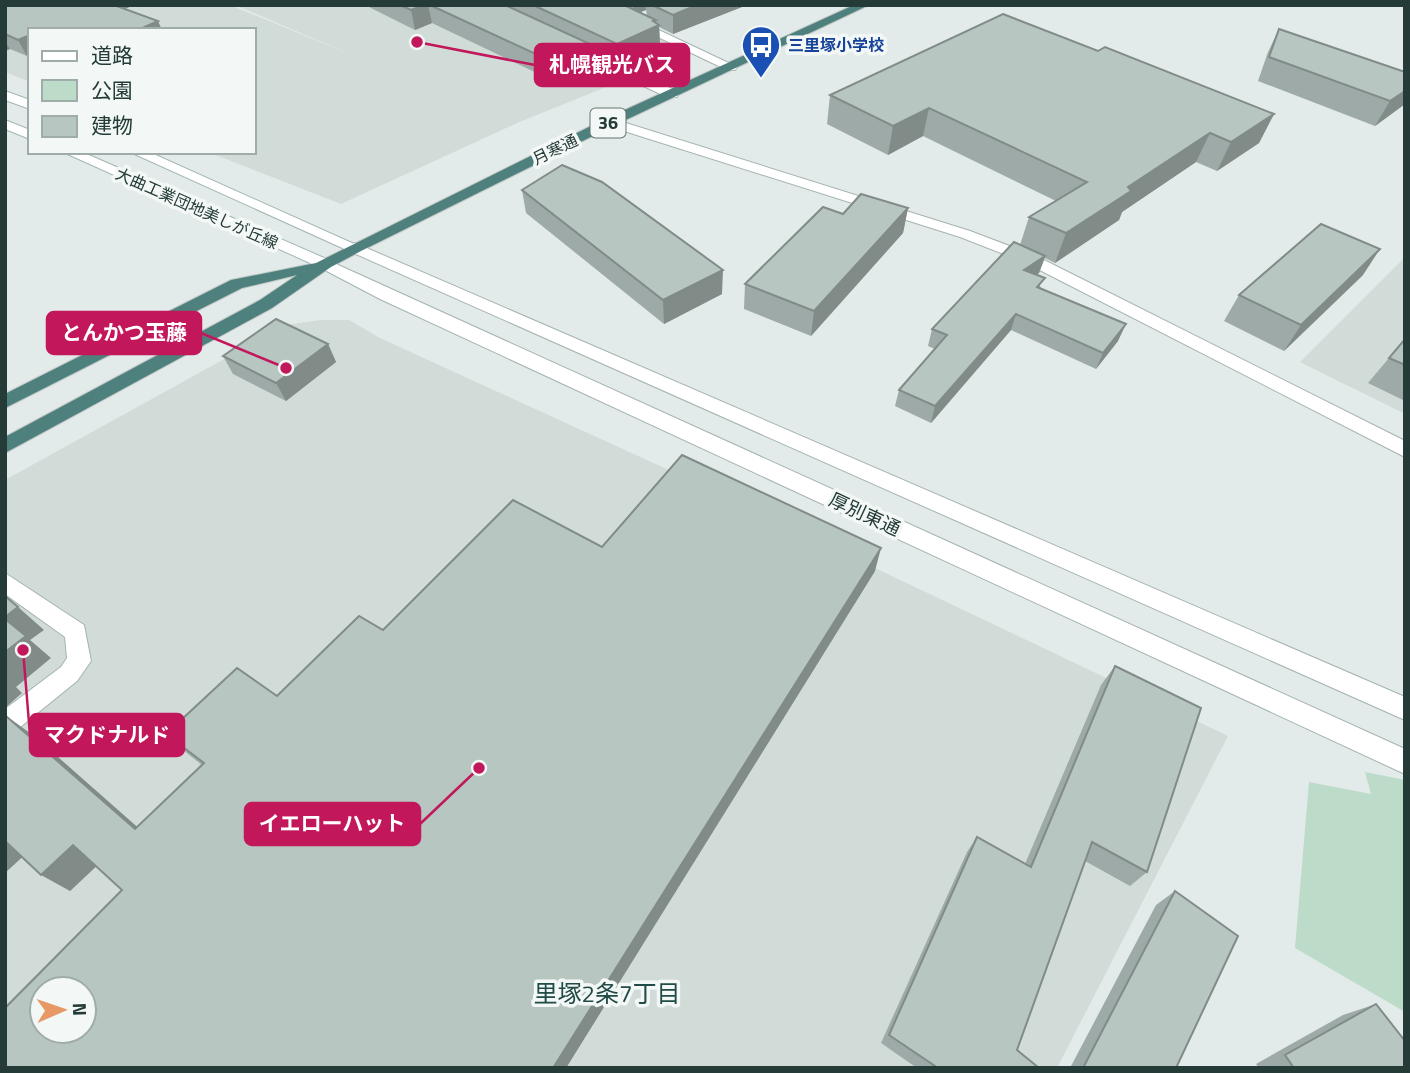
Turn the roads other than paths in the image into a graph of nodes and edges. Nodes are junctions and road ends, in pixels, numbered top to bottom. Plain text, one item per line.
1 (596, 5) edge
2 (864, 5) edge
3 (654, 13) dead end
4 (632, 21) junction
5 (563, 44) edge
6 (731, 67) junction
7 (672, 94) junction
8 (5, 95) edge
9 (28, 104) edge
10 (610, 122) junction
11 (5, 124) edge
12 (28, 134) edge
13 (75, 154) edge
14 (142, 154) edge
15 (355, 248) junction
16 (325, 264) junction
17 (5, 402) edge
18 (5, 446) edge
19 (1405, 450) edge
20 (5, 582) edge
21 (1405, 709) edge
22 (5, 724) edge
23 (1405, 762) edge

1 - 4 street
2 - 6 highway, 月寒通 / 36
3 - 4 street
4 - 6 street
5 - 7 street
6 - 7 highway, 月寒通 / 36
7 - 10 highway, 月寒通 / 36
8 - 9 street
10 - 15 highway, 月寒通 / 36
10 - 19 street
11 - 12 street
13 - 16 street, 大曲工業団地美しが丘線
14 - 15 street, 大曲工業団地美しが丘線
15 - 16 highway, 月寒通 / 36
15 - 21 street, 厚別東通
16 - 17 highway, 月寒通 / 36
16 - 18 highway, 月寒通 / 36
16 - 23 street, 厚別東通
20 - 22 street

